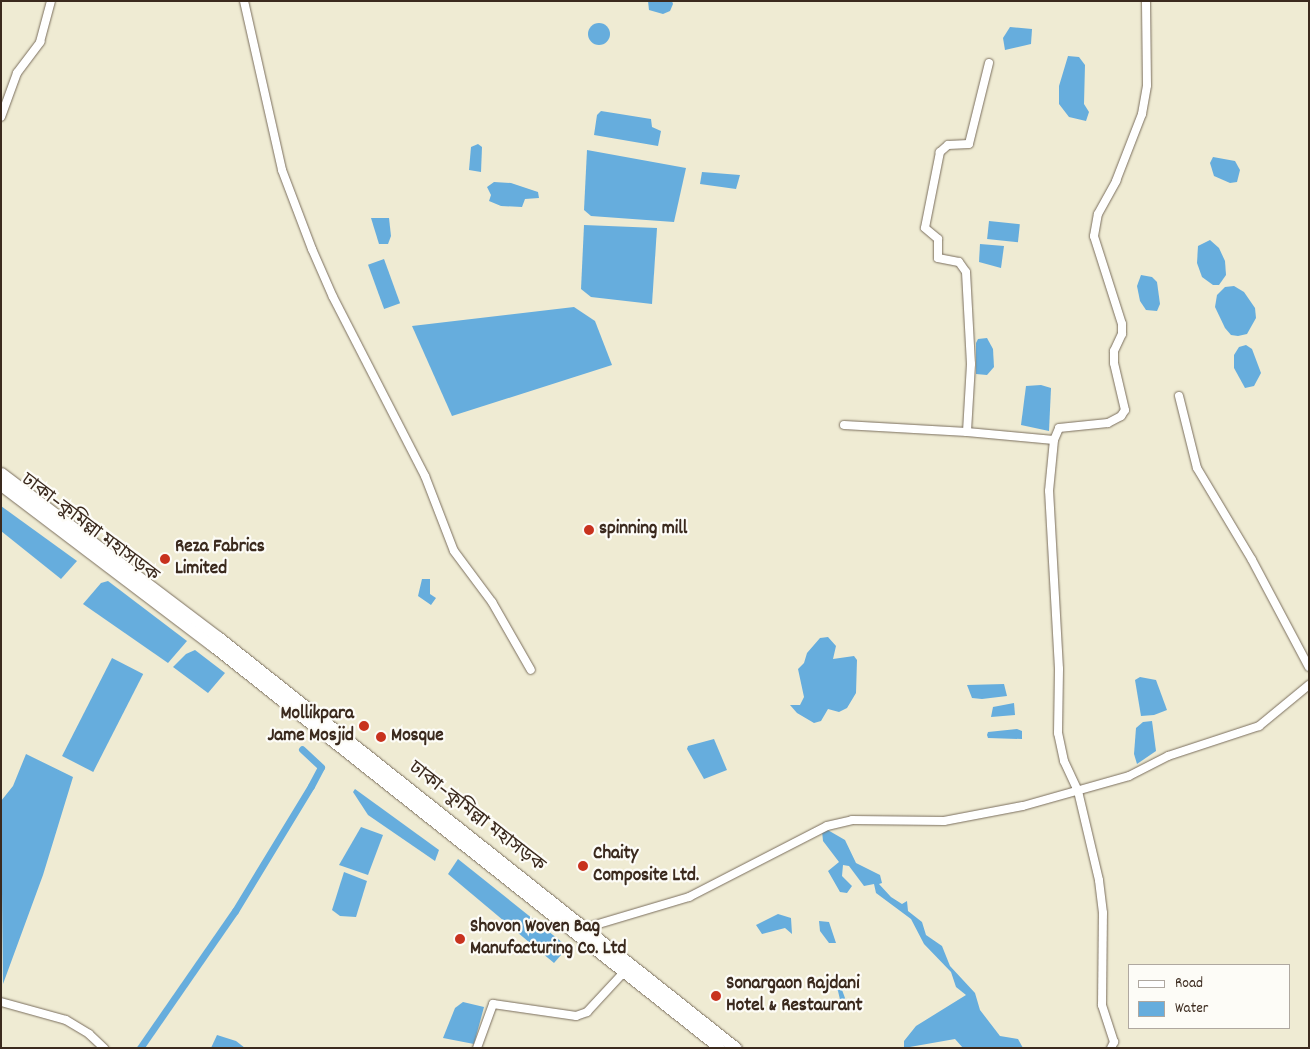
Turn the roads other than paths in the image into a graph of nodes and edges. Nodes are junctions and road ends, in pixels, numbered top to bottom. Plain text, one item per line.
1 (51, 1) edge
2 (244, 1) edge
3 (1146, 1) edge
4 (989, 63) dead end
5 (1, 117) edge
6 (1179, 396) dead end
7 (844, 425) dead end
8 (968, 432) junction
9 (1054, 440) junction
10 (1, 473) edge
11 (1, 484) edge
12 (1309, 667) edge
13 (531, 670) dead end
14 (1309, 685) edge
15 (1078, 791) junction
16 (585, 928) junction
17 (624, 972) junction
18 (1, 1002) edge
19 (104, 1048) edge
20 (477, 1048) edge
21 (720, 1048) edge
22 (736, 1048) edge
23 (1111, 1048) edge

1 - 5 street
2 - 13 street
3 - 9 street
4 - 8 street
6 - 12 street
7 - 8 street
8 - 9 street
9 - 15 street
10 - 16 highway, ঢাকা–কুমিল্লা মহাসড়ক
11 - 17 highway, ঢাকা–কুমিল্লা মহাসড়ক
14 - 15 street
15 - 16 street
15 - 23 street
16 - 22 highway, ঢাকা–কুমিল্লা মহাসড়ক
17 - 20 street
17 - 21 highway, ঢাকা–কুমিল্লা মহাসড়ক
18 - 19 street

